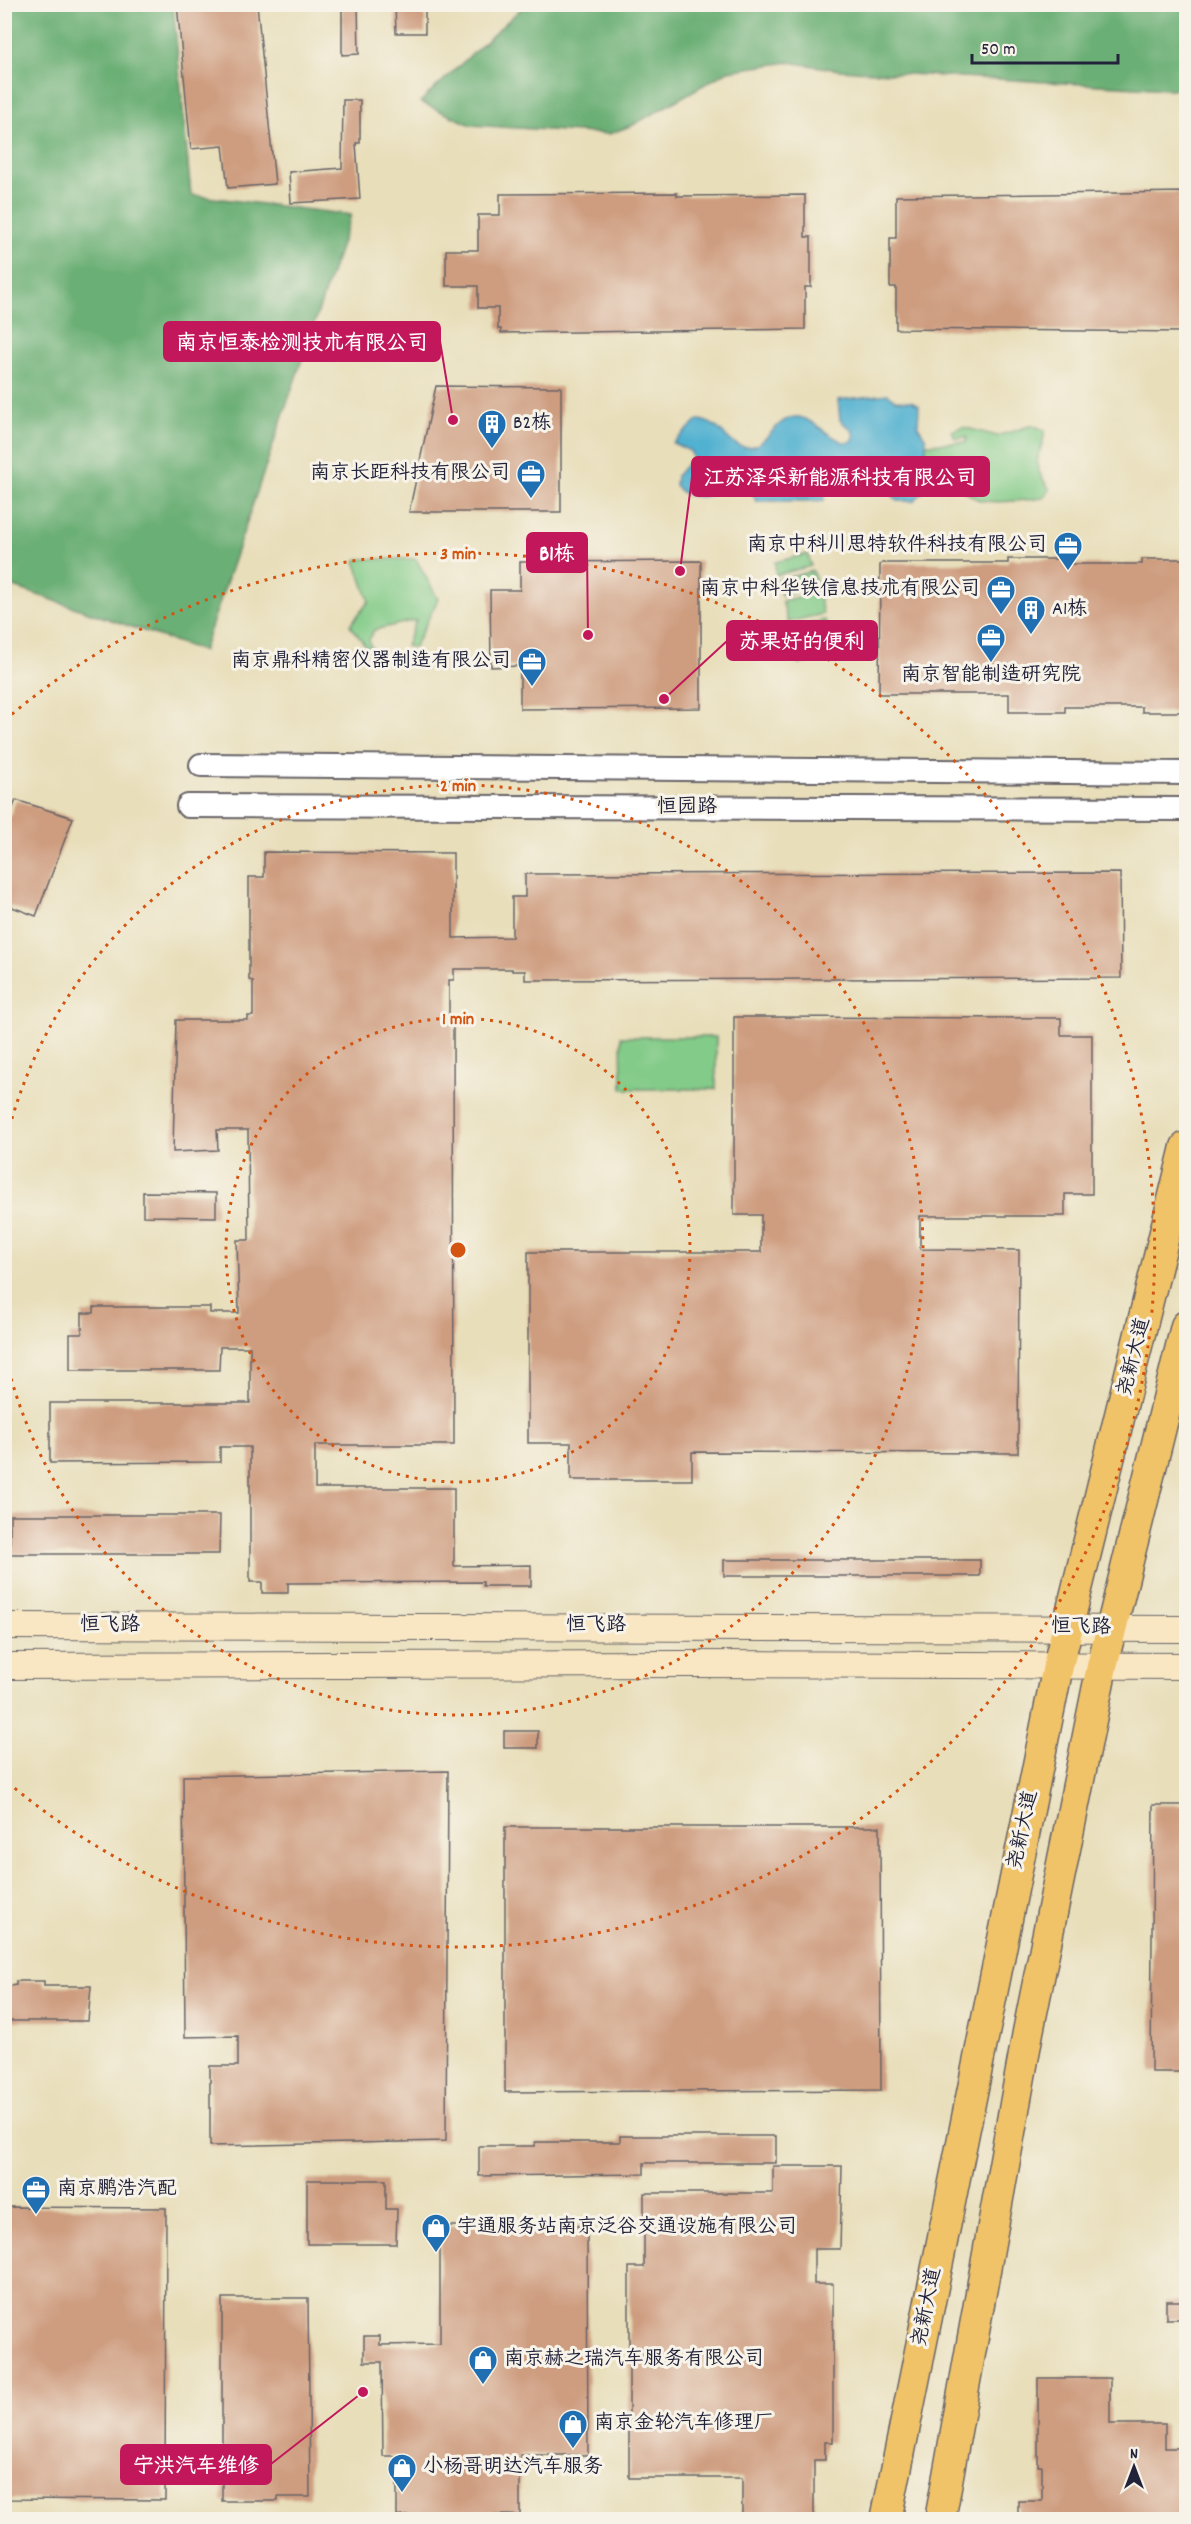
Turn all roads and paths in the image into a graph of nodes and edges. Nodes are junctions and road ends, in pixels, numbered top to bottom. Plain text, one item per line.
1 (201, 765) dead end
2 (752, 771) junction
3 (1186, 772) edge
4 (188, 806) dead end
5 (754, 808) junction
6 (1186, 809) edge
7 (1186, 1147) edge
8 (1186, 1326) edge
9 (4, 1626) edge
10 (1068, 1627) junction
11 (1111, 1629) junction
12 (1186, 1629) edge
13 (4, 1666) edge
14 (1058, 1666) junction
15 (1102, 1666) junction
16 (1186, 1666) edge
17 (886, 2520) edge
18 (940, 2520) edge

1 - 2 street, 恒园路
2 - 3 street, 恒园路
2 - 5 street
4 - 5 street, 恒园路
5 - 6 street, 恒园路
7 - 10 main road, 尧新大道
8 - 11 main road
9 - 10 main road, 恒飞路
10 - 11 main road, 恒飞路
10 - 14 main road, 尧新大道
11 - 12 main road, 恒飞路
11 - 15 main road
13 - 14 main road, 恒飞路
14 - 15 main road, 恒飞路
14 - 17 main road, 尧新大道
15 - 16 main road, 恒飞路
15 - 18 main road

